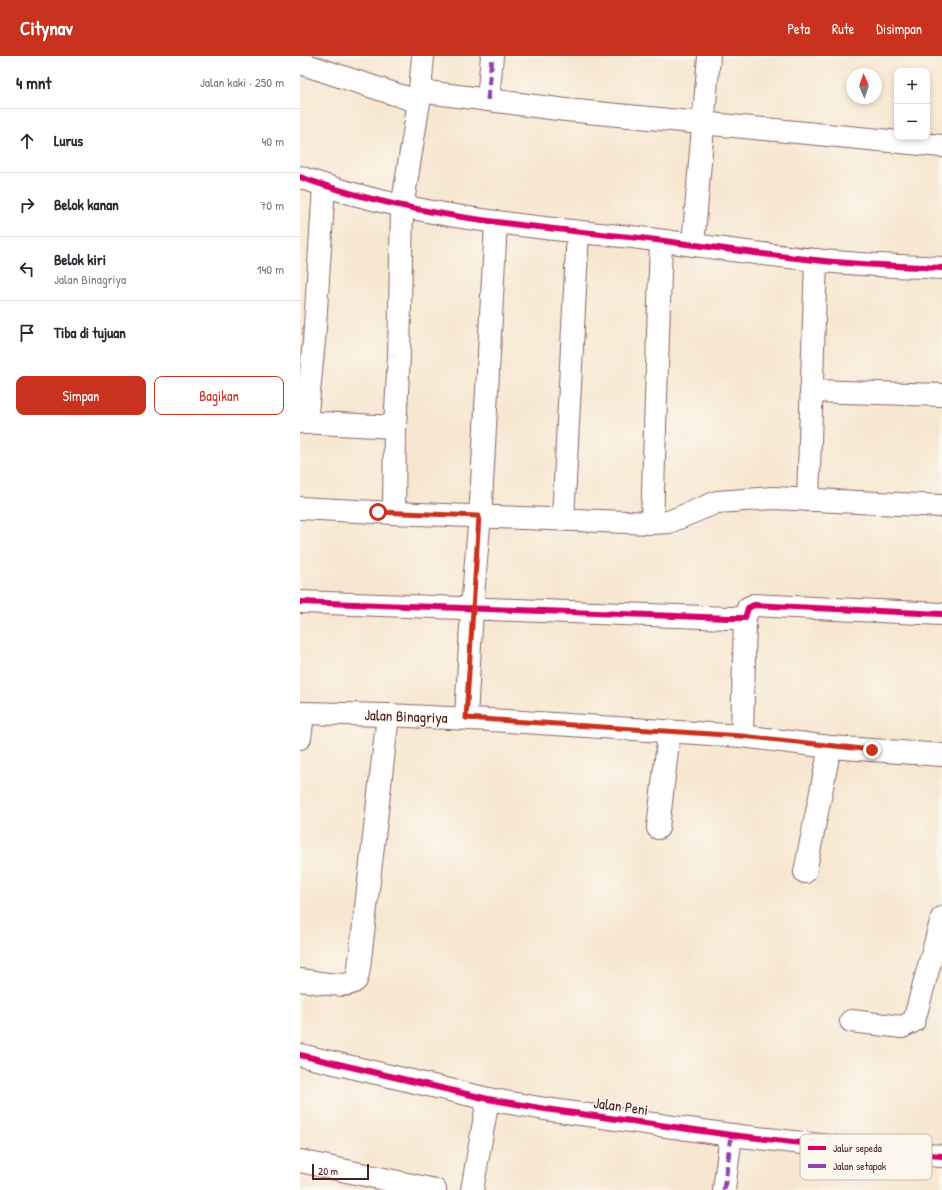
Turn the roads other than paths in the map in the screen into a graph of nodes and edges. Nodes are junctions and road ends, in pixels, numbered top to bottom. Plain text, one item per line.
1 (423, 56) edge
2 (492, 56) edge
3 (709, 56) edge
4 (300, 63) edge
5 (419, 97) junction
6 (488, 100) junction
7 (705, 122) junction
8 (942, 146) edge
9 (300, 177) edge
10 (324, 186) junction
11 (402, 208) junction
12 (496, 223) junction
13 (578, 232) junction
14 (661, 241) junction
15 (693, 245) junction
16 (309, 251) edge
17 (816, 260) junction
18 (942, 268) edge
19 (307, 341) edge
20 (811, 391) junction
21 (942, 395) edge
22 (303, 423) edge
23 (395, 427) junction
24 (808, 500) junction
25 (394, 506) junction
26 (942, 506) edge
27 (300, 508) edge
28 (480, 509) junction
29 (563, 512) junction
30 (652, 515) junction
31 (300, 602) edge
32 (472, 608) junction
33 (942, 614) edge
34 (745, 618) junction
35 (302, 714) edge
36 (388, 714) junction
37 (466, 718) junction
38 (669, 732) junction
39 (742, 736) junction
40 (300, 738) edge
41 (830, 747) junction
42 (942, 755) edge
43 (658, 828) dead end
44 (805, 872) dead end
45 (942, 918) edge
46 (300, 980) edge
47 (851, 1021) dead end
48 (300, 1056) edge
49 (488, 1099) junction
50 (731, 1135) junction
51 (800, 1143) edge
52 (932, 1155) edge
53 (942, 1156) edge
54 (300, 1161) edge
55 (435, 1190) edge
56 (472, 1190) edge
57 (724, 1190) edge

1 - 5 street
2 - 6 street
3 - 7 street
4 - 5 street
5 - 6 street
5 - 11 street
6 - 7 street
7 - 8 street
7 - 15 street
9 - 10 street
10 - 11 street
10 - 16 street
11 - 12 street
11 - 23 street
12 - 13 street
12 - 28 street
13 - 14 street
13 - 29 street
14 - 15 street
14 - 30 street
15 - 17 street
16 - 19 street
17 - 18 street
17 - 20 street
19 - 22 street
20 - 21 street
20 - 24 street
22 - 23 street
23 - 25 street
24 - 26 street
24 - 30 street
25 - 27 street
25 - 28 street
28 - 29 street
28 - 32 street
29 - 30 street
31 - 32 street
32 - 34 street
32 - 37 street
33 - 34 street
34 - 39 street
35 - 36 street, Jalan Binagriya
35 - 40 street
36 - 37 street, Jalan Binagriya
36 - 46 street
37 - 38 street, Jalan Binagriya
38 - 39 street, Jalan Binagriya
38 - 43 street
39 - 41 street, Jalan Binagriya
41 - 42 street, Jalan Binagriya
41 - 44 street
45 - 47 street
48 - 49 street, Jalan Peni
49 - 50 street, Jalan Peni
49 - 56 street
50 - 51 street, Jalan Peni
50 - 57 street
52 - 53 street, Jalan Peni
54 - 55 street

